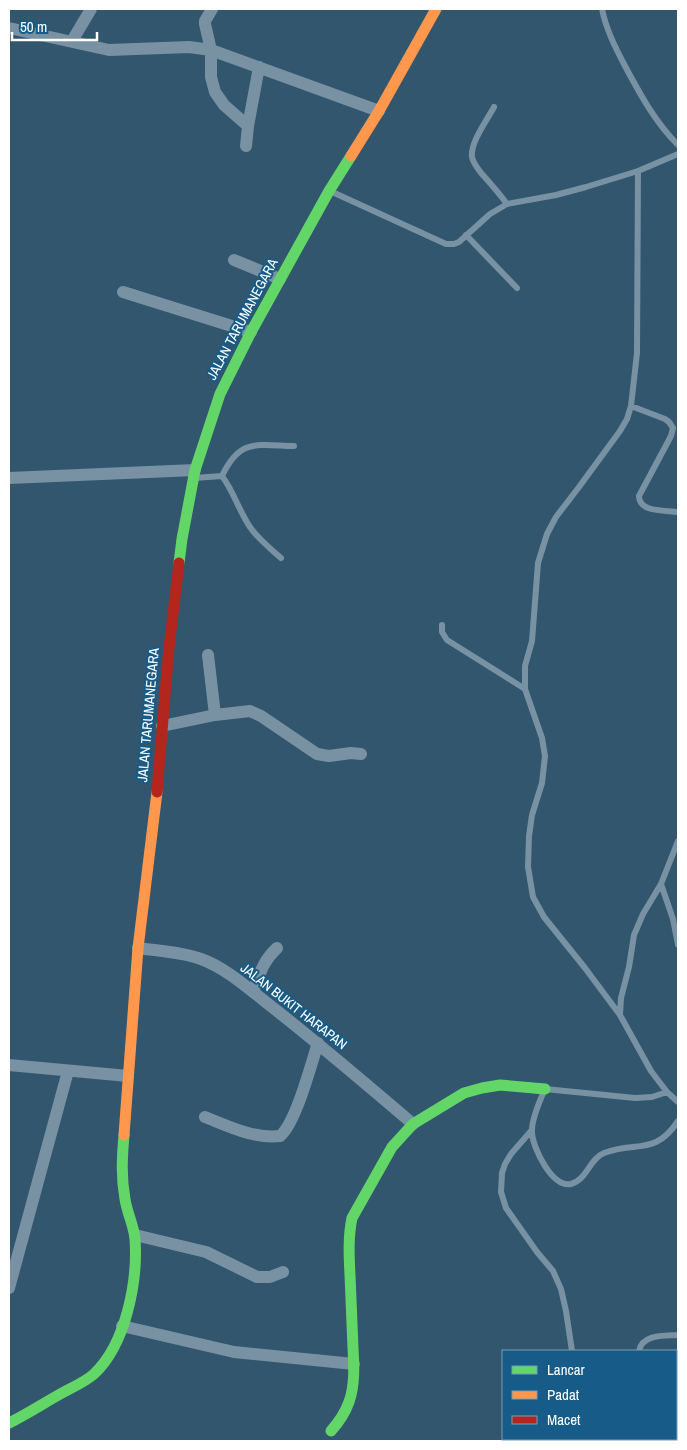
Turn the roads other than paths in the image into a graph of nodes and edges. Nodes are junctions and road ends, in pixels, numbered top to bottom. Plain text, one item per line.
1 (91, 9) edge
2 (212, 9) edge
3 (436, 9) edge
4 (602, 9) edge
5 (9, 28) edge
6 (72, 42) junction
7 (212, 50) junction
8 (259, 67) junction
9 (494, 108) dead end
10 (379, 111) junction
11 (248, 126) junction
12 (678, 145) edge
13 (246, 146) dead end
14 (678, 154) edge
15 (638, 171) junction
16 (329, 191) junction
17 (506, 204) junction
18 (466, 235) junction
19 (234, 260) dead end
20 (280, 279) junction
21 (517, 288) dead end
22 (123, 292) dead end
23 (251, 332) junction
24 (631, 406) junction
25 (294, 446) dead end
26 (194, 474) junction
27 (222, 476) junction
28 (9, 478) edge
29 (678, 512) edge
30 (281, 558) dead end
31 (442, 625) dead end
32 (208, 656) dead end
33 (525, 689) junction
34 (214, 715) junction
35 (162, 726) junction
36 (361, 754) dead end
37 (678, 841) edge
38 (661, 884) junction
39 (678, 945) edge
40 (138, 948) junction
41 (277, 948) dead end
42 (254, 992) junction
43 (620, 1016) junction
44 (318, 1043) junction
45 (9, 1065) edge
46 (68, 1071) junction
47 (128, 1076) junction
48 (545, 1089) junction
49 (666, 1092) junction
50 (678, 1102) edge
51 (205, 1117) dead end
52 (678, 1121) edge
53 (413, 1124) junction
54 (531, 1131) junction
55 (134, 1235) junction
56 (283, 1272) dead end
57 (9, 1288) edge
58 (122, 1326) junction
59 (678, 1335) edge
60 (572, 1350) edge
61 (640, 1350) edge
62 (354, 1364) junction
63 (9, 1423) edge
64 (331, 1431) dead end

1 - 6 street
2 - 7 street
3 - 10 street, JALAN TARUMANEGARA
4 - 12 lane
5 - 6 street
6 - 7 street
7 - 8 street
7 - 11 street
8 - 10 street
8 - 11 street
9 - 17 lane
10 - 16 street, JALAN TARUMANEGARA
11 - 13 street
14 - 15 lane
15 - 17 lane
15 - 24 lane
16 - 18 lane
16 - 20 street, JALAN TARUMANEGARA
17 - 18 lane
18 - 21 lane
19 - 20 street
20 - 23 street, JALAN TARUMANEGARA
22 - 23 street
23 - 26 street, JALAN TARUMANEGARA
24 - 29 lane
24 - 33 lane
25 - 27 lane
26 - 27 lane
26 - 28 street
26 - 35 street, JALAN TARUMANEGARA
27 - 30 lane
31 - 33 lane
32 - 34 street
33 - 43 lane
34 - 35 street
34 - 36 street
35 - 40 street, JALAN TARUMANEGARA
37 - 38 lane
38 - 39 lane
38 - 43 lane
40 - 42 street, JALAN BUKIT HARAPAN
40 - 47 street, JALAN TARUMANEGARA
41 - 42 street
42 - 44 street, JALAN BUKIT HARAPAN
43 - 49 lane
44 - 51 street
44 - 53 street, JALAN BUKIT HARAPAN
45 - 46 street
46 - 47 street
46 - 57 street
47 - 55 street, JALAN TARUMANEGARA
48 - 49 lane
48 - 53 street
48 - 54 lane
49 - 50 lane
52 - 54 lane
53 - 62 street
54 - 60 lane
55 - 56 street
55 - 58 street, JALAN TARUMANEGARA
58 - 62 street
58 - 63 street, JALAN TARUMANEGARA
59 - 61 lane
62 - 64 street

